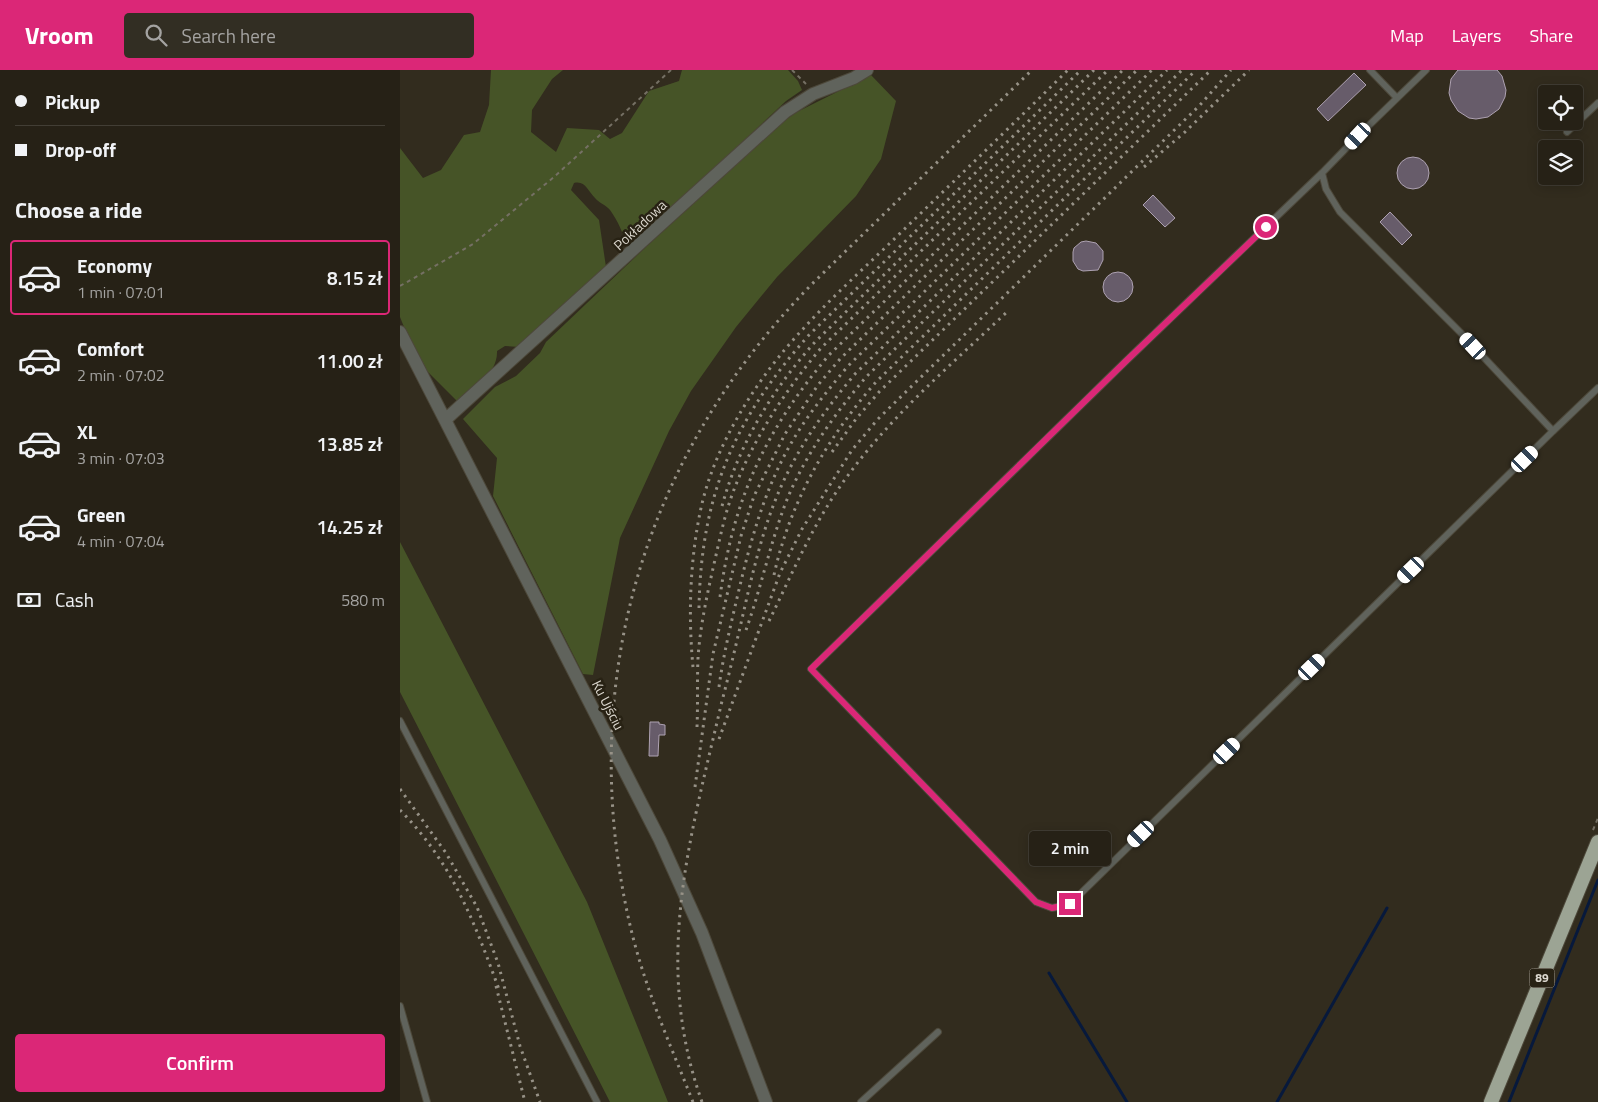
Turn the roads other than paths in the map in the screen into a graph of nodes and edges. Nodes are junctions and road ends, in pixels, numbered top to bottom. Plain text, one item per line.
1 (867, 70) edge
2 (1370, 70) edge
3 (1426, 70) edge
4 (1397, 98) junction
5 (1598, 103) edge
6 (1567, 132) dead end
7 (1322, 173) junction
8 (400, 332) edge
9 (1598, 388) edge
10 (445, 420) junction
11 (1553, 431) junction
12 (400, 722) edge
13 (1598, 842) edge
14 (400, 1006) edge
15 (938, 1032) dead end
16 (427, 1102) edge
17 (597, 1102) edge
18 (766, 1102) edge
19 (861, 1102) edge
20 (1491, 1102) edge

1 - 10 street, Pokładowa
2 - 4 lane
3 - 4 lane
4 - 7 lane
5 - 6 lane
7 - 11 lane
7 - 11 lane
8 - 10 street, Ku Ujściu
9 - 11 lane
10 - 18 street, Ku Ujściu
12 - 17 lane
13 - 20 highway, 89
14 - 16 lane
15 - 19 lane

